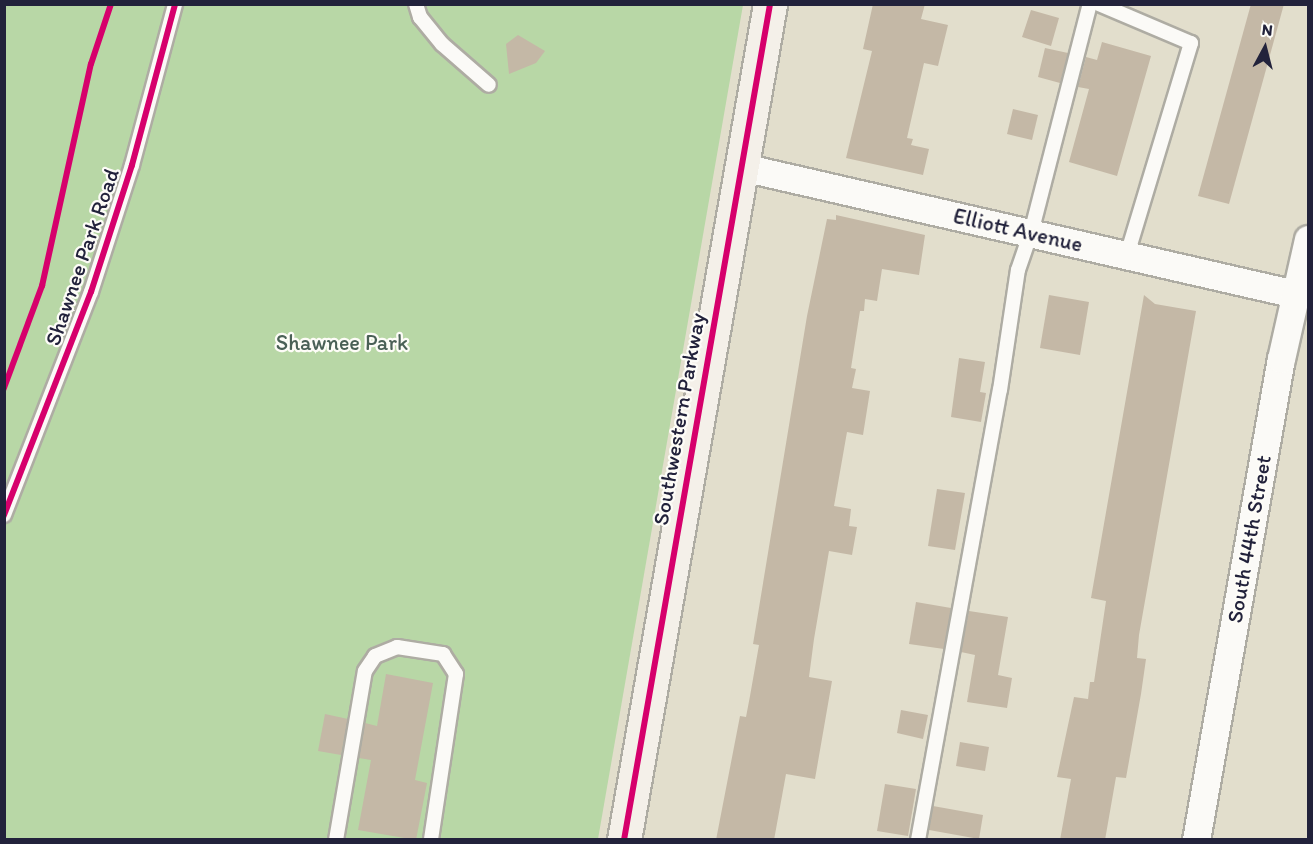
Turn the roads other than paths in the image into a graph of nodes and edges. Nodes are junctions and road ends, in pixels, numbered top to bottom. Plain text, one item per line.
1 (175, 4) edge
2 (416, 4) edge
3 (770, 4) edge
4 (1090, 4) edge
5 (1099, 4) edge
6 (489, 85) dead end
7 (742, 166) junction
8 (1031, 233) junction
9 (1308, 239) edge
10 (1126, 255) junction
11 (1295, 294) junction
12 (4, 515) edge
13 (336, 840) edge
14 (431, 840) edge
15 (624, 840) edge
16 (918, 840) edge
17 (1196, 840) edge

1 - 12 lane, Shawnee Park Road
2 - 6 lane
3 - 7 street, Southwestern Parkway
4 - 8 lane
5 - 10 lane
7 - 8 street, Elliott Avenue
7 - 15 street, Southwestern Parkway
8 - 10 street, Elliott Avenue
8 - 16 lane
9 - 11 street, South 44th Street
10 - 11 street, Elliott Avenue
11 - 17 street, South 44th Street
13 - 14 lane

